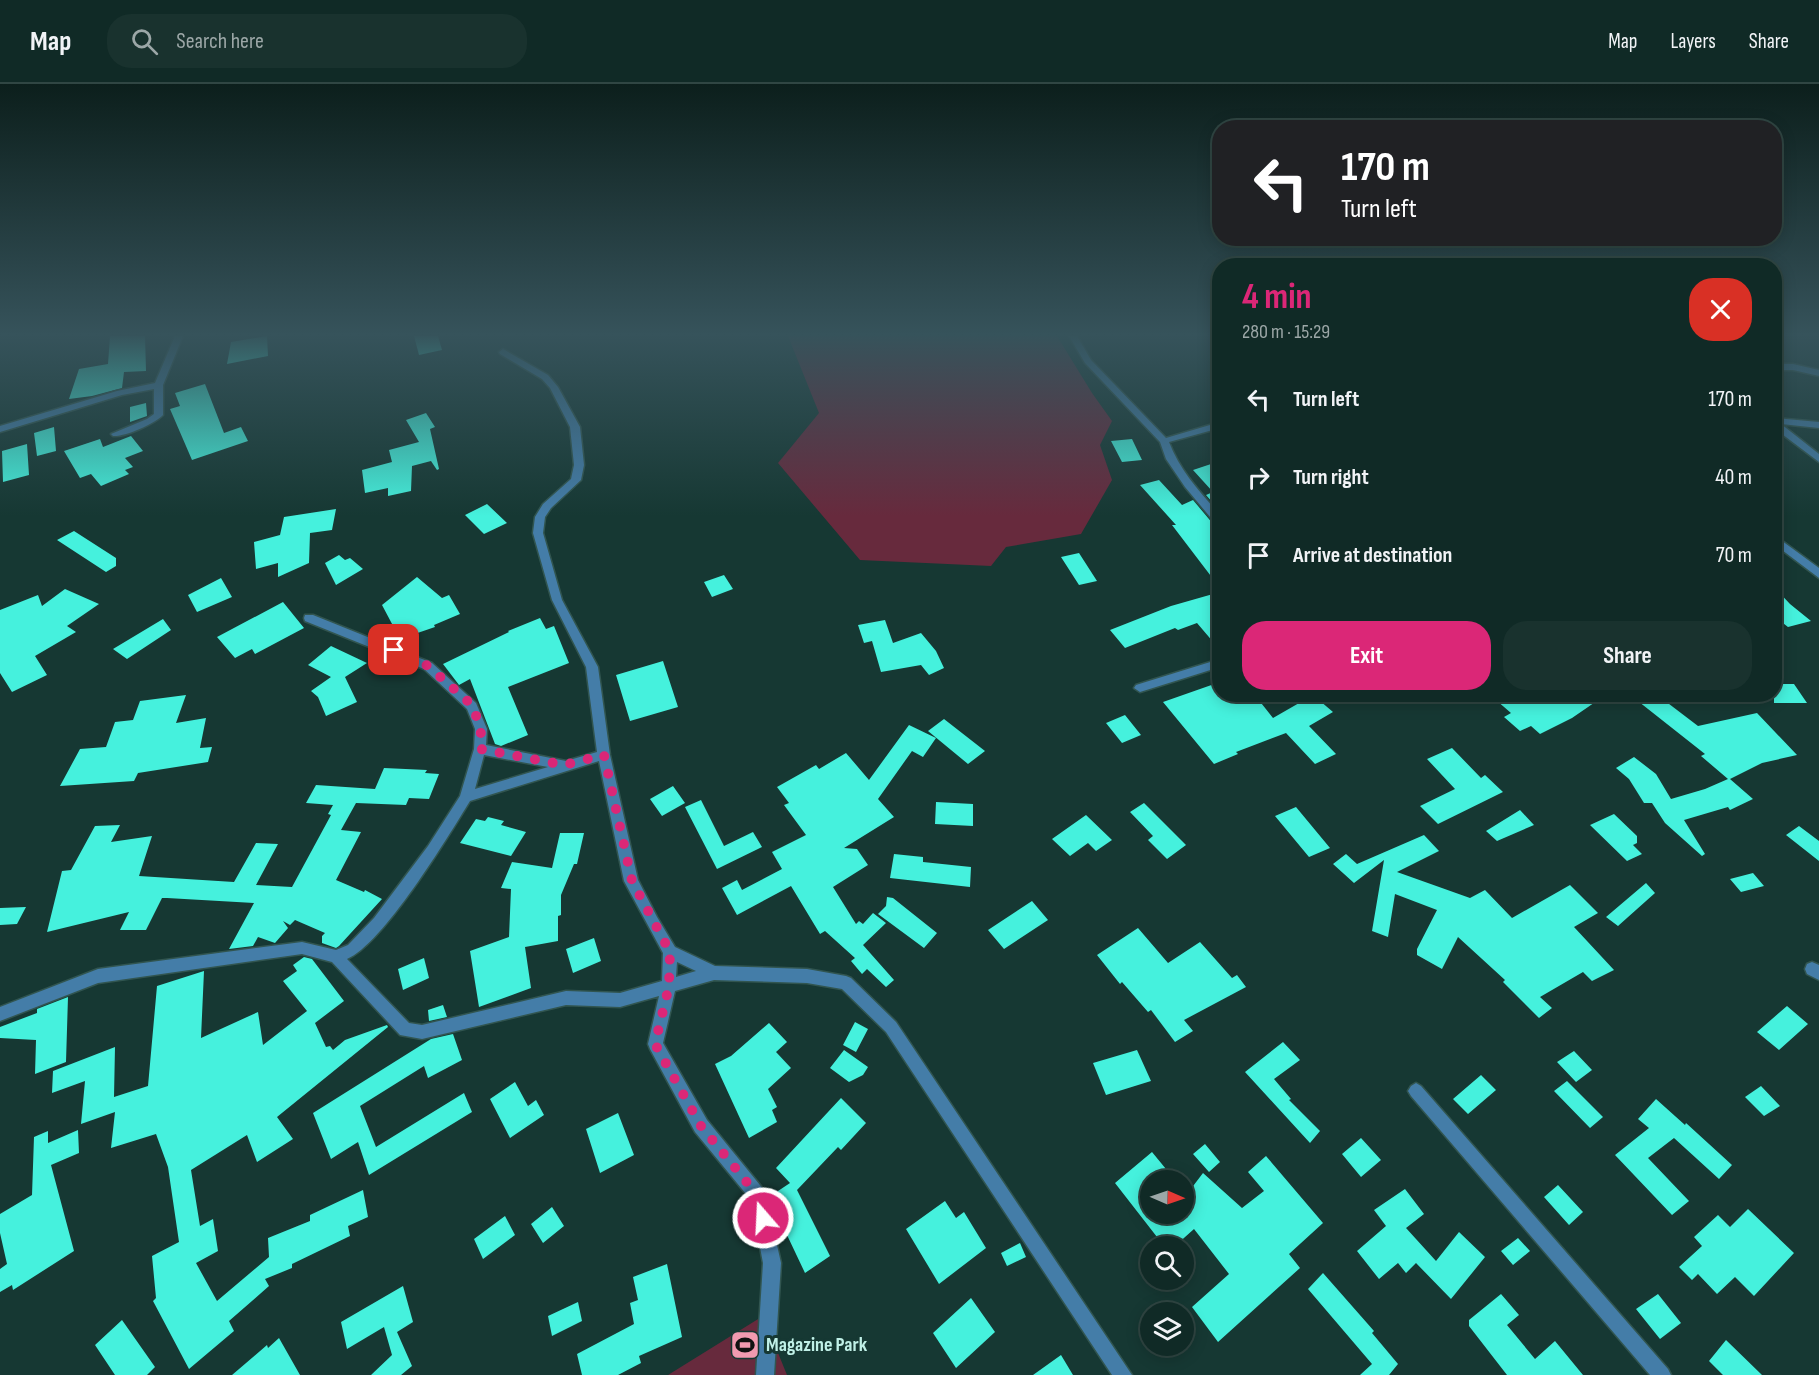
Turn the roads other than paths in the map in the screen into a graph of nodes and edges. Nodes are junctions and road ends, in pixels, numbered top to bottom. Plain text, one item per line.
1 (109, 396) edge
2 (159, 396) edge
3 (559, 396) edge
4 (1121, 396) edge
5 (1782, 423) edge
6 (1819, 425) edge
7 (1212, 427) edge
8 (0, 429) edge
9 (1782, 429) edge
10 (116, 434) dead end
11 (1164, 441) junction
12 (1819, 459) edge
13 (1212, 513) edge
14 (1782, 544) edge
15 (1819, 574) edge
16 (309, 618) dead end
17 (1212, 666) edge
18 (1140, 688) dead end
19 (480, 749) junction
20 (604, 755) junction
21 (564, 765) junction
22 (466, 797) junction
23 (670, 952) junction
24 (336, 957) junction
25 (714, 973) junction
26 (669, 986) junction
27 (0, 1014) edge
28 (1416, 1091) dead end
29 (765, 1375) edge
30 (1123, 1375) edge
31 (1662, 1375) edge

1 - 8 street
2 - 10 street
3 - 20 street
4 - 11 street
5 - 6 street
7 - 11 street
9 - 12 street
11 - 13 street
14 - 15 street
16 - 19 street
17 - 18 street
19 - 21 street
19 - 22 street
20 - 21 street
20 - 23 street
21 - 22 street
22 - 24 street
23 - 25 street
23 - 26 street
24 - 26 street
24 - 27 street
25 - 26 street
25 - 30 street
26 - 29 street
28 - 31 street

